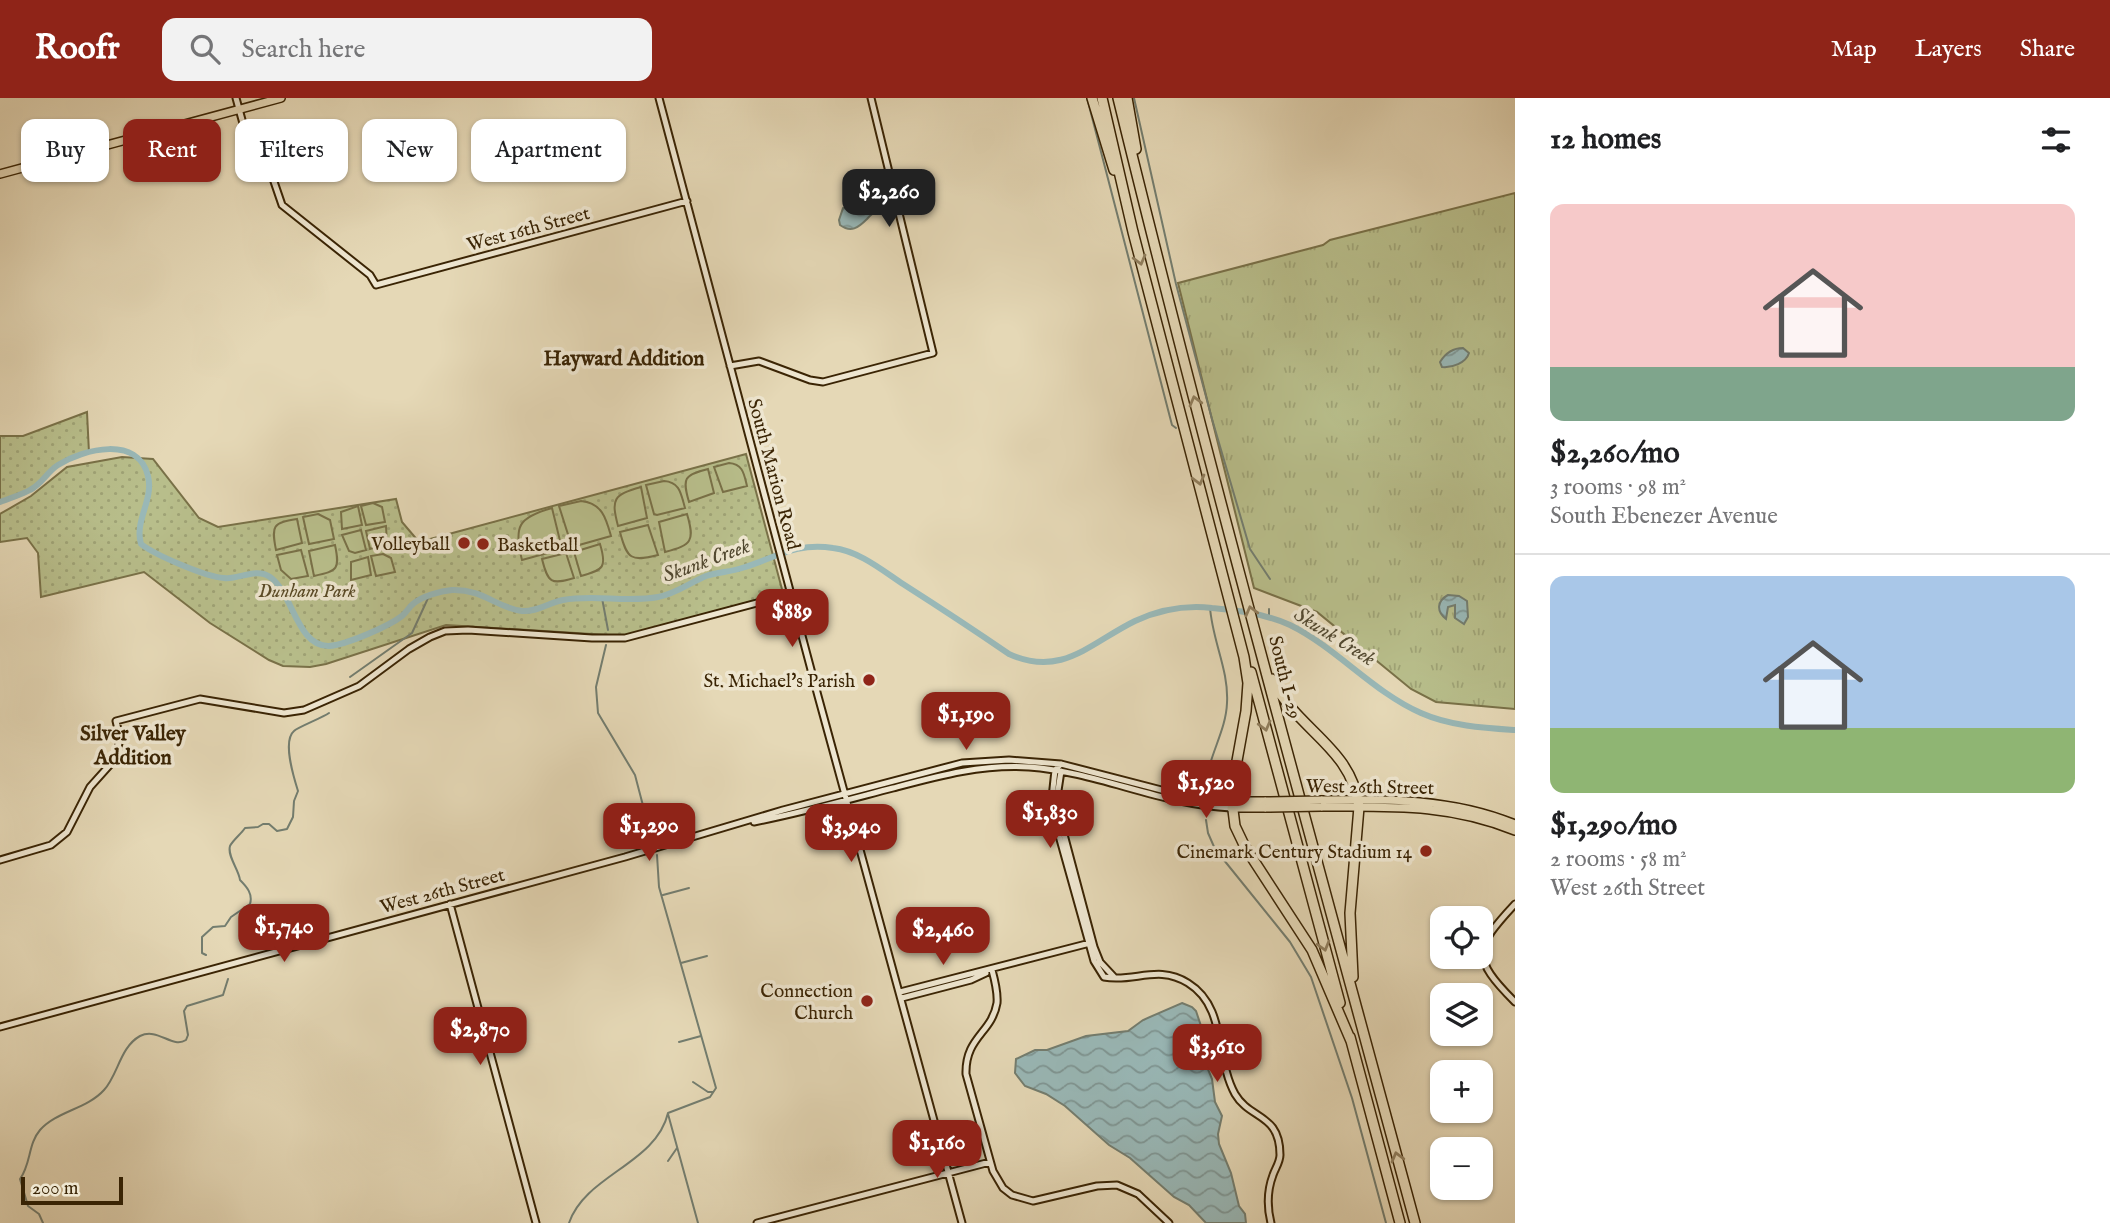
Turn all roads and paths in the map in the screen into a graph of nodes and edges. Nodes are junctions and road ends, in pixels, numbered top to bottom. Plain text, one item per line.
1 (236, 98) edge
2 (281, 98) edge
3 (659, 98) edge
4 (871, 98) edge
5 (1093, 98) edge
6 (1102, 98) edge
7 (1118, 98) edge
8 (1127, 98) edge
9 (239, 109) junction
10 (0, 174) edge
11 (687, 201) junction
12 (1133, 232) junction
13 (1150, 234) junction
14 (730, 366) junction
15 (791, 594) junction
16 (1240, 634) junction
17 (1257, 637) junction
18 (1061, 764) junction
19 (950, 769) junction
20 (1058, 771) junction
21 (846, 796) junction
22 (1359, 803) junction
23 (1231, 805) junction
24 (1515, 824) edge
25 (1515, 831) edge
26 (0, 860) edge
27 (450, 904) junction
28 (1515, 904) edge
29 (1092, 944) junction
30 (992, 970) junction
31 (901, 995) junction
32 (1515, 1002) edge
33 (1361, 1023) junction
34 (0, 1027) edge
35 (1351, 1041) junction
36 (990, 1161) junction
37 (948, 1173) junction
38 (536, 1223) edge
39 (757, 1223) edge
40 (962, 1223) edge
41 (1168, 1223) edge
42 (1271, 1223) edge
43 (1400, 1223) edge
44 (1415, 1223) edge

1 - 9 street
2 - 9 main road
3 - 11 street, South Marion Road
4 - 14 street
5 - 12 highway
6 - 12 highway, South I-29
7 - 13 highway, South I-29
8 - 13 highway
9 - 10 main road
9 - 11 street, West 16th Street
11 - 14 street, South Marion Road
12 -> 16 highway, South I-29
17 -> 13 highway, South I-29
14 - 15 street, South Marion Road
15 - 21 street, South Marion Road
15 - 26 street
16 - 23 highway
16 -> 35 highway, South I-29
17 - 22 highway
17 - 33 highway, South I-29
18 - 19 street, West 26th Street
18 - 20 street
18 - 23 street, West 26th Street
19 - 20 street, West 26th Street
19 - 21 street, West 26th Street
19 - 21 street, West 26th Street
20 - 23 street, West 26th Street
20 - 29 street
21 - 27 street, West 26th Street
21 - 31 street, South Marion Road
22 - 23 main road, West 26th Street, bridge
22 - 24 main road, West 26th Street
22 - 25 main road, West 26th Street
22 - 33 highway
23 - 35 highway
27 - 34 street, West 26th Street
27 - 38 street
28 - 32 street
29 - 30 street
29 - 42 street
30 - 31 street
30 - 36 street
31 - 37 street, South Marion Road
44 -> 33 highway, South I-29
35 - 43 highway, South I-29
36 - 37 street
36 - 41 street
37 - 39 street
37 - 40 street, South Marion Road

